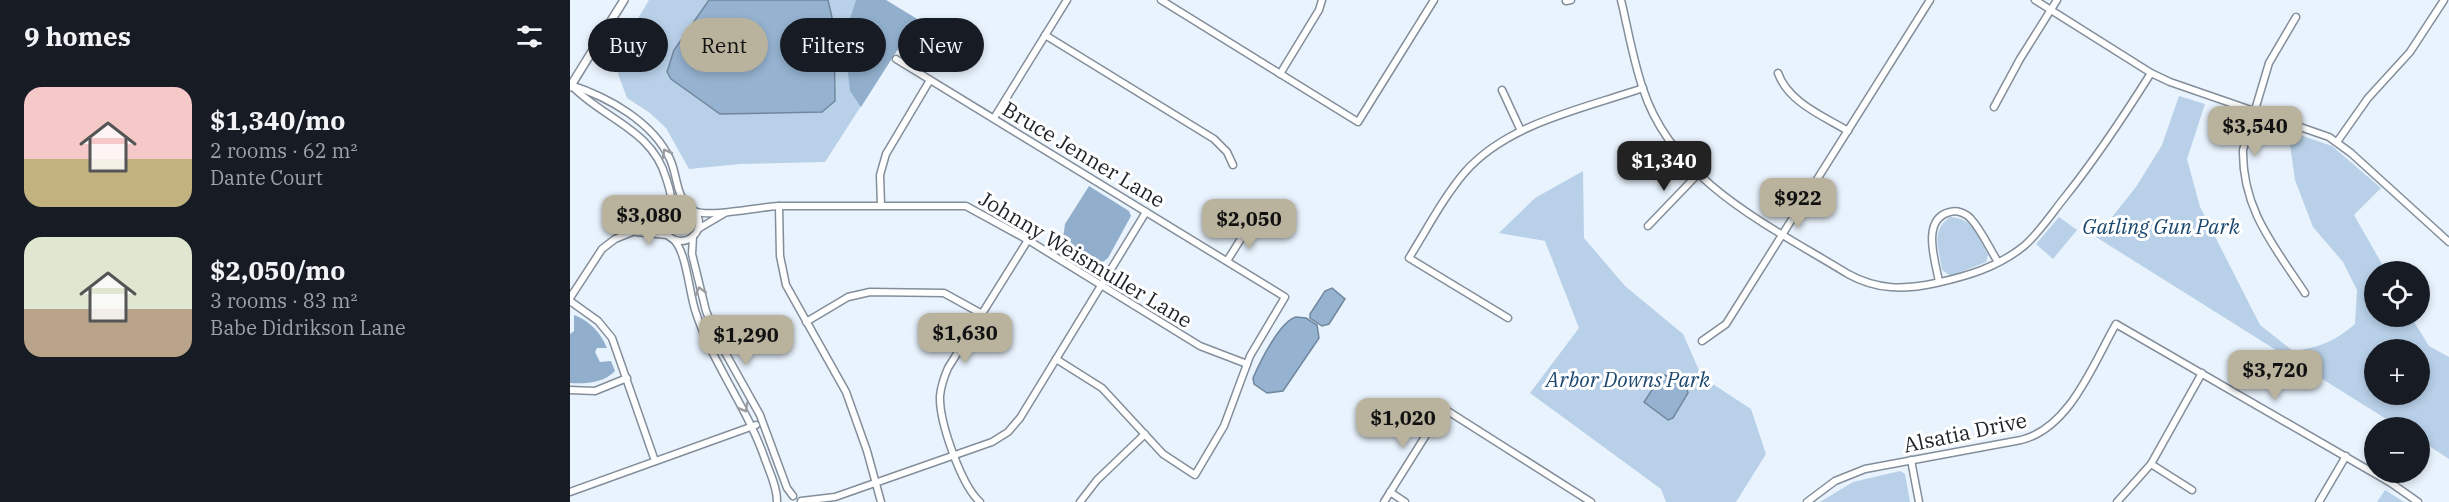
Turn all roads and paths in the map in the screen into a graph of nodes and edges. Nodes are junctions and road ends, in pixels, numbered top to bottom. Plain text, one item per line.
1 (624, 0) edge
2 (1066, 0) edge
3 (1161, 0) edge
4 (1322, 0) edge
5 (1434, 0) edge
6 (1621, 0) edge
7 (1930, 0) edge
8 (2035, 0) edge
9 (2057, 0) edge
10 (2444, 0) edge
11 (2051, 10) junction
12 (2296, 17) dead end
13 (1045, 35) junction
14 (896, 59) dead end
15 (1778, 73) dead end
16 (2151, 73) junction
17 (1280, 74) junction
18 (930, 80) junction
19 (570, 86) edge
20 (1643, 88) junction
21 (1502, 90) dead end
22 (1994, 107) dead end
23 (2253, 110) junction
24 (994, 118) junction
25 (1521, 131) junction
26 (1848, 131) junction
27 (2337, 142) junction
28 (1233, 165) dead end
29 (1698, 174) junction
30 (881, 205) junction
31 (779, 206) junction
32 (691, 209) junction
33 (1146, 212) junction
34 (667, 213) junction
35 (724, 213) junction
36 (1249, 226) dead end
37 (1648, 226) dead end
38 (698, 229) junction
39 (636, 232) junction
40 (1783, 234) junction
41 (693, 236) junction
42 (671, 238) junction
43 (1028, 240) junction
44 (2449, 242) edge
45 (1227, 261) junction
46 (1998, 262) junction
47 (1940, 282) junction
48 (1101, 285) junction
49 (2305, 292) dead end
50 (570, 300) edge
51 (982, 314) junction
52 (1508, 318) dead end
53 (806, 321) junction
54 (1702, 341) dead end
55 (1056, 359) junction
56 (1247, 364) junction
57 (2202, 373) junction
58 (627, 378) junction
59 (570, 390) edge
60 (762, 422) junction
61 (754, 426) junction
62 (1145, 434) junction
63 (955, 456) junction
64 (2346, 456) junction
65 (1911, 460) junction
66 (656, 461) junction
67 (2151, 464) junction
68 (875, 482) junction
69 (2192, 490) dead end
70 (570, 492) edge
71 (1390, 492) junction
72 (793, 496) junction
73 (835, 497) junction
74 (802, 501) edge
75 (776, 502) edge
76 (828, 502) edge
77 (881, 502) edge
78 (980, 502) edge
79 (1080, 502) edge
80 (1384, 502) edge
81 (1405, 502) edge
82 (1591, 502) edge
83 (1807, 502) edge
84 (1919, 502) edge
85 (2117, 502) edge
86 (2319, 502) edge
87 (2418, 502) edge

1 - 19 street
2 - 13 street
3 - 17 street
4 - 17 street
5 - 17 street
6 - 20 street
7 - 26 street
8 - 11 street
9 - 11 street
10 - 27 street
11 - 16 street
11 - 22 street
12 - 23 street
13 - 24 street
13 - 28 street
14 - 18 street, Bruce Jenner Lane
15 - 26 street
16 - 23 street
16 - 46 street
18 - 24 street, Bruce Jenner Lane
18 - 30 street
32 -> 19 street
19 - 34 street
20 - 25 street
20 - 29 street
21 - 25 street
23 - 27 street
23 - 49 street
24 - 33 street, Bruce Jenner Lane
25 - 52 street
26 - 40 street
27 - 44 street
29 - 37 street
29 - 40 street
30 - 31 street, Johnny Weismuller Lane
30 - 43 street, Johnny Weismuller Lane
31 - 35 street, Johnny Weismuller Lane
31 - 53 street
32 - 34 street
32 - 35 street, Johnny Weismuller Lane
32 - 38 street
33 - 45 street, Bruce Jenner Lane
33 - 48 street
34 - 39 street
34 - 42 street
35 - 38 street, Johnny Weismuller Lane
36 - 45 street
38 - 41 street
39 - 42 street
39 - 50 street
40 - 47 street
40 - 54 street
41 - 42 street
60 -> 41 street
42 -> 61 street
43 - 48 street, Johnny Weismuller Lane
43 - 51 street
45 - 56 street, Bruce Jenner Lane
46 - 47 street
46 - 47 street
48 - 55 street
48 - 56 street, Johnny Weismuller Lane
50 - 58 street
51 - 53 street
51 - 63 street
53 - 68 street
55 - 62 street
55 - 63 street
56 - 62 street
57 - 64 street
57 - 65 street, Alsatia Drive
57 - 67 street
58 - 59 street
58 - 66 street
60 - 61 street
60 - 72 street
61 - 66 street
61 - 75 street
62 - 79 street
63 - 68 street
63 - 78 street
64 - 86 street
64 - 87 street
65 - 83 street, Alsatia Drive
65 - 84 street
66 - 70 street
67 - 69 street
67 - 85 street
68 - 73 street
68 - 77 street
71 - 80 street
71 - 81 street
71 - 82 street
72 - 74 street
72 - 75 street
73 - 74 street
73 - 76 street

